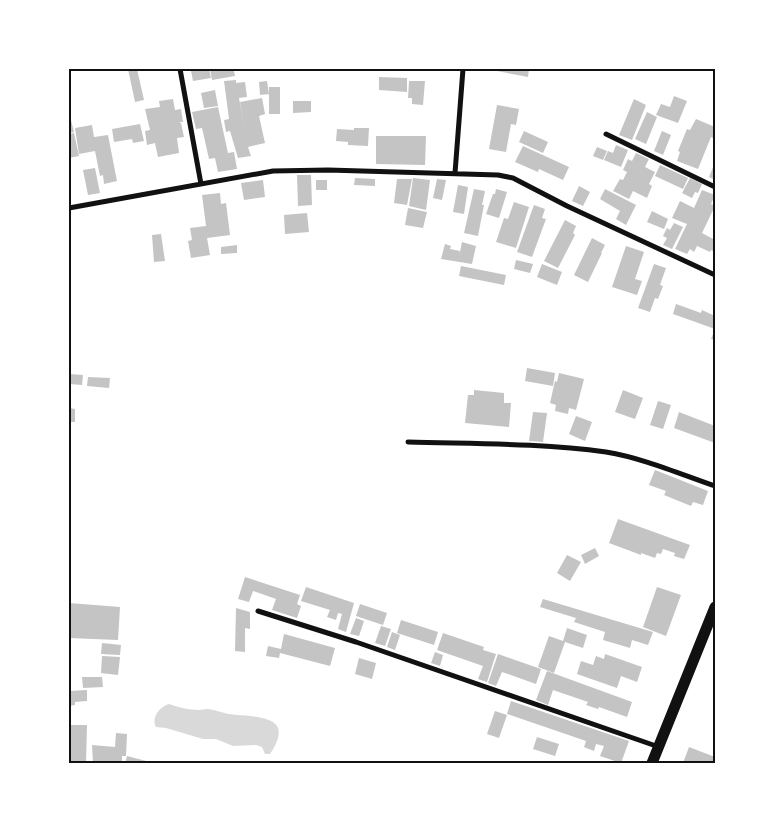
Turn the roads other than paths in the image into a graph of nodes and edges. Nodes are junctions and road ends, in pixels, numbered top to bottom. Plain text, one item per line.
1 (180, 69) edge
2 (463, 69) edge
3 (606, 134) dead end
4 (455, 173) junction
5 (200, 184) junction
6 (715, 186) edge
7 (69, 208) edge
8 (715, 275) edge
9 (408, 442) dead end
10 (715, 486) edge
11 (715, 607) edge
12 (258, 611) dead end
13 (659, 747) junction
14 (652, 763) edge

1 - 5 street
2 - 4 street
3 - 6 street
4 - 5 street
4 - 8 street
5 - 7 street
9 - 10 street
11 - 13 main road
12 - 13 street
13 - 14 main road

